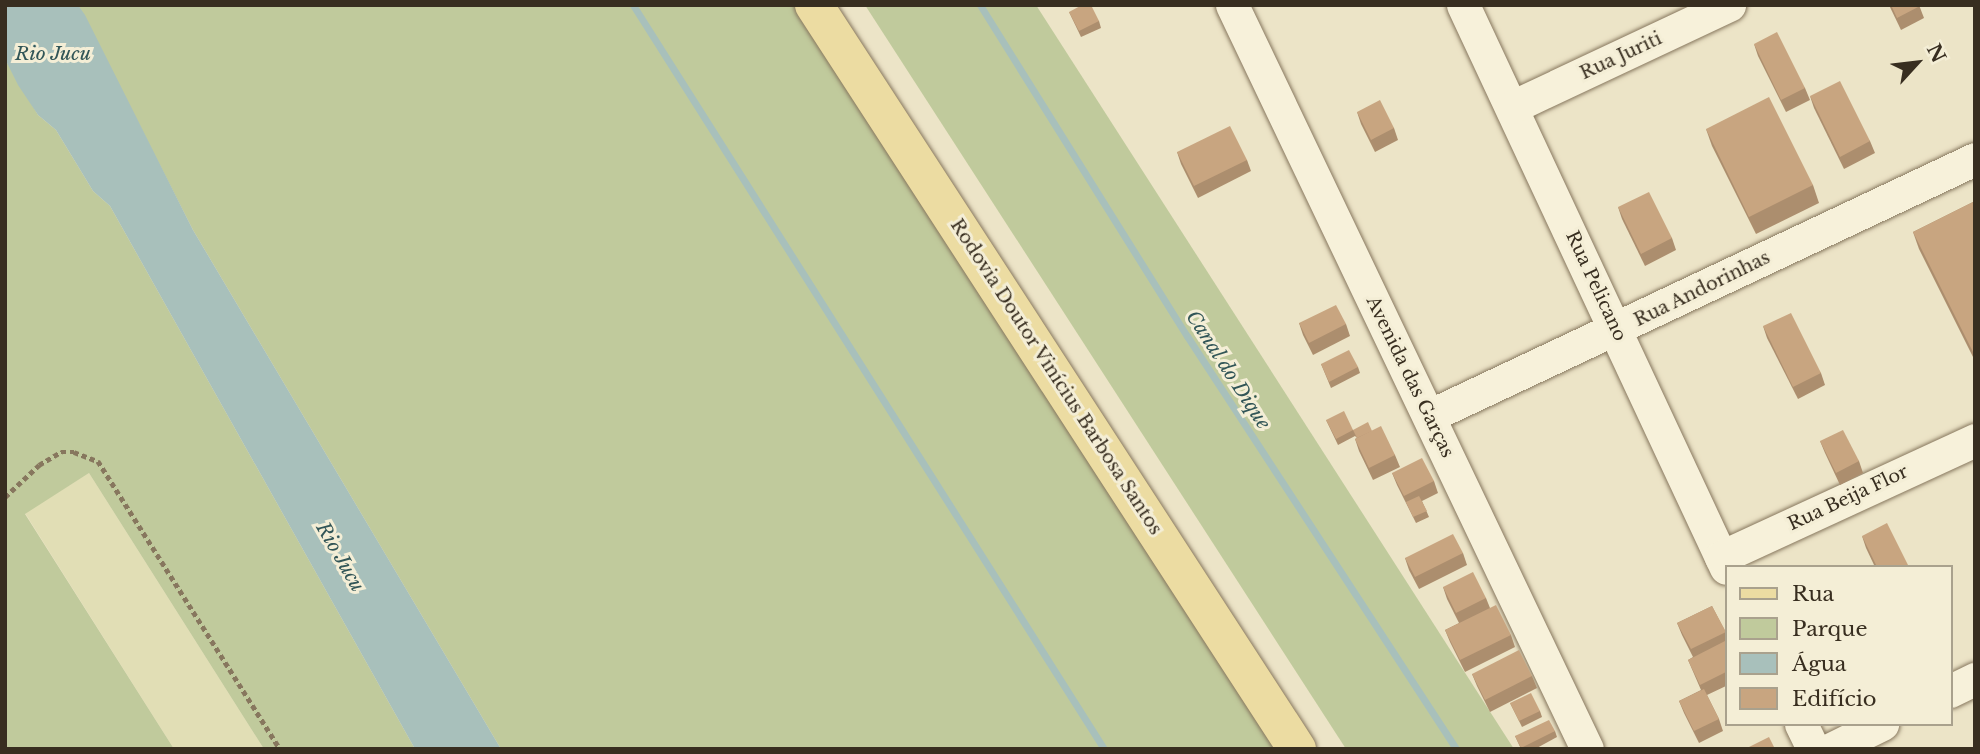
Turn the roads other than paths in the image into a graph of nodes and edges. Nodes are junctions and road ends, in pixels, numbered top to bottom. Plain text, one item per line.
1 (814, 5) edge
2 (1232, 5) edge
3 (1463, 5) edge
4 (1729, 5) edge
5 (1512, 107) junction
6 (1975, 159) edge
7 (1617, 330) junction
8 (1429, 416) junction
9 (1975, 440) edge
10 (1724, 562) edge
11 (1975, 679) edge
12 (1952, 690) edge
13 (1802, 726) edge
14 (1878, 726) edge
15 (1297, 749) edge
16 (1587, 749) edge
17 (1813, 749) edge
18 (1831, 749) edge

1 - 15 main road, Rodovia Doutor Vinícius Barbosa Santos
2 - 8 street, Avenida das Garças
3 - 5 street, Rua Pelicano
4 - 5 street, Rua Juriti
5 - 7 street, Rua Pelicano
6 - 7 street, Rua Andorinhas
7 - 8 street, Rua Andorinhas
7 - 10 street, Rua Pelicano
8 - 16 street, Avenida das Garças
9 - 10 street, Rua Beija Flor
11 - 12 street
13 - 17 street
14 - 18 street

